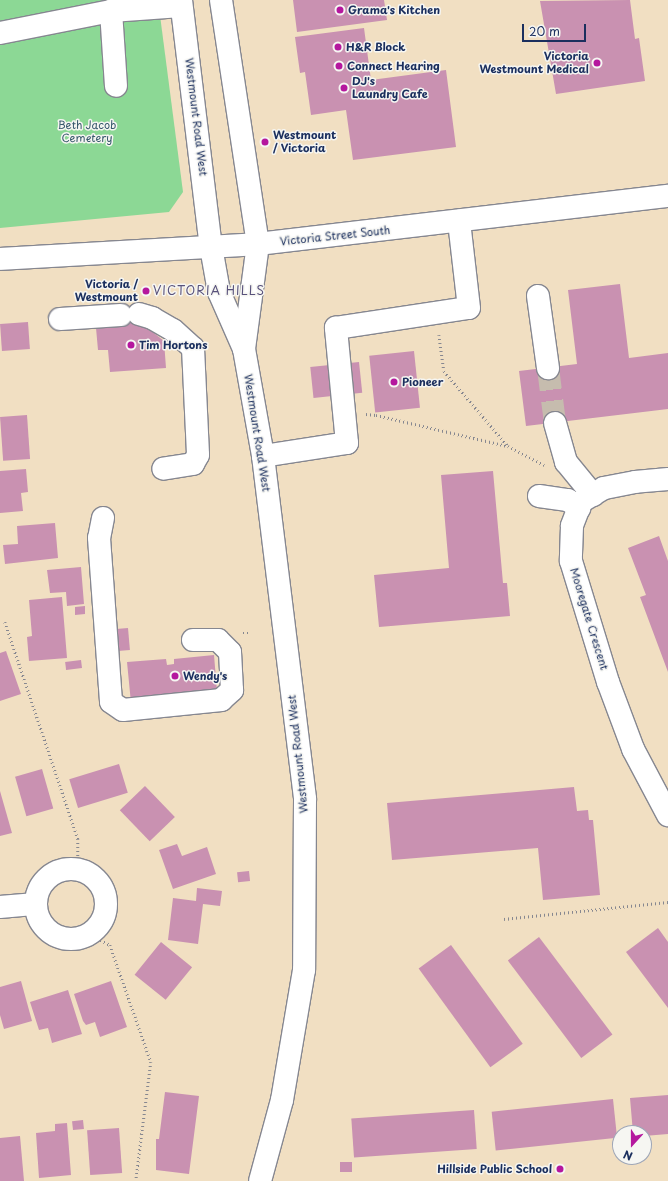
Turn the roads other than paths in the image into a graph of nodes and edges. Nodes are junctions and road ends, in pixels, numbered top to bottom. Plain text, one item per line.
1 (221, 0) edge
2 (181, 3) edge
3 (111, 11) junction
4 (0, 33) edge
5 (116, 86) dead end
6 (668, 196) edge
7 (459, 221) junction
8 (258, 244) junction
9 (211, 247) junction
10 (0, 260) edge
11 (538, 296) dead end
12 (60, 319) dead end
13 (244, 349) junction
14 (548, 368) tunnel mouth
15 (555, 422) tunnel mouth
16 (263, 456) junction
17 (163, 469) dead end
18 (668, 479) edge
19 (539, 496) dead end
20 (586, 501) junction
21 (104, 518) dead end
22 (193, 640) dead end
23 (668, 815) edge
24 (36, 904) junction
25 (0, 906) edge
26 (260, 1181) edge

1 - 8 main road, Westmount Road West
2 - 3 main road
2 - 9 main road, Westmount Road West
3 - 4 main road
3 - 5 main road
6 - 7 main road, Victoria Street South
7 - 8 main road, Victoria Street South
7 - 16 main road
8 - 9 main road, Victoria Street South
8 - 13 main road, Westmount Road West
9 - 10 main road, Victoria Street South
9 - 13 main road, Westmount Road West
11 - 14 main road
12 - 17 main road
13 - 16 main road, Westmount Road West
15 - 20 main road
16 - 26 main road, Westmount Road West
18 - 20 main road
19 - 20 main road
20 - 23 main road, Mooregate Crescent
21 - 22 main road
24 - 24 main road
24 - 25 main road

